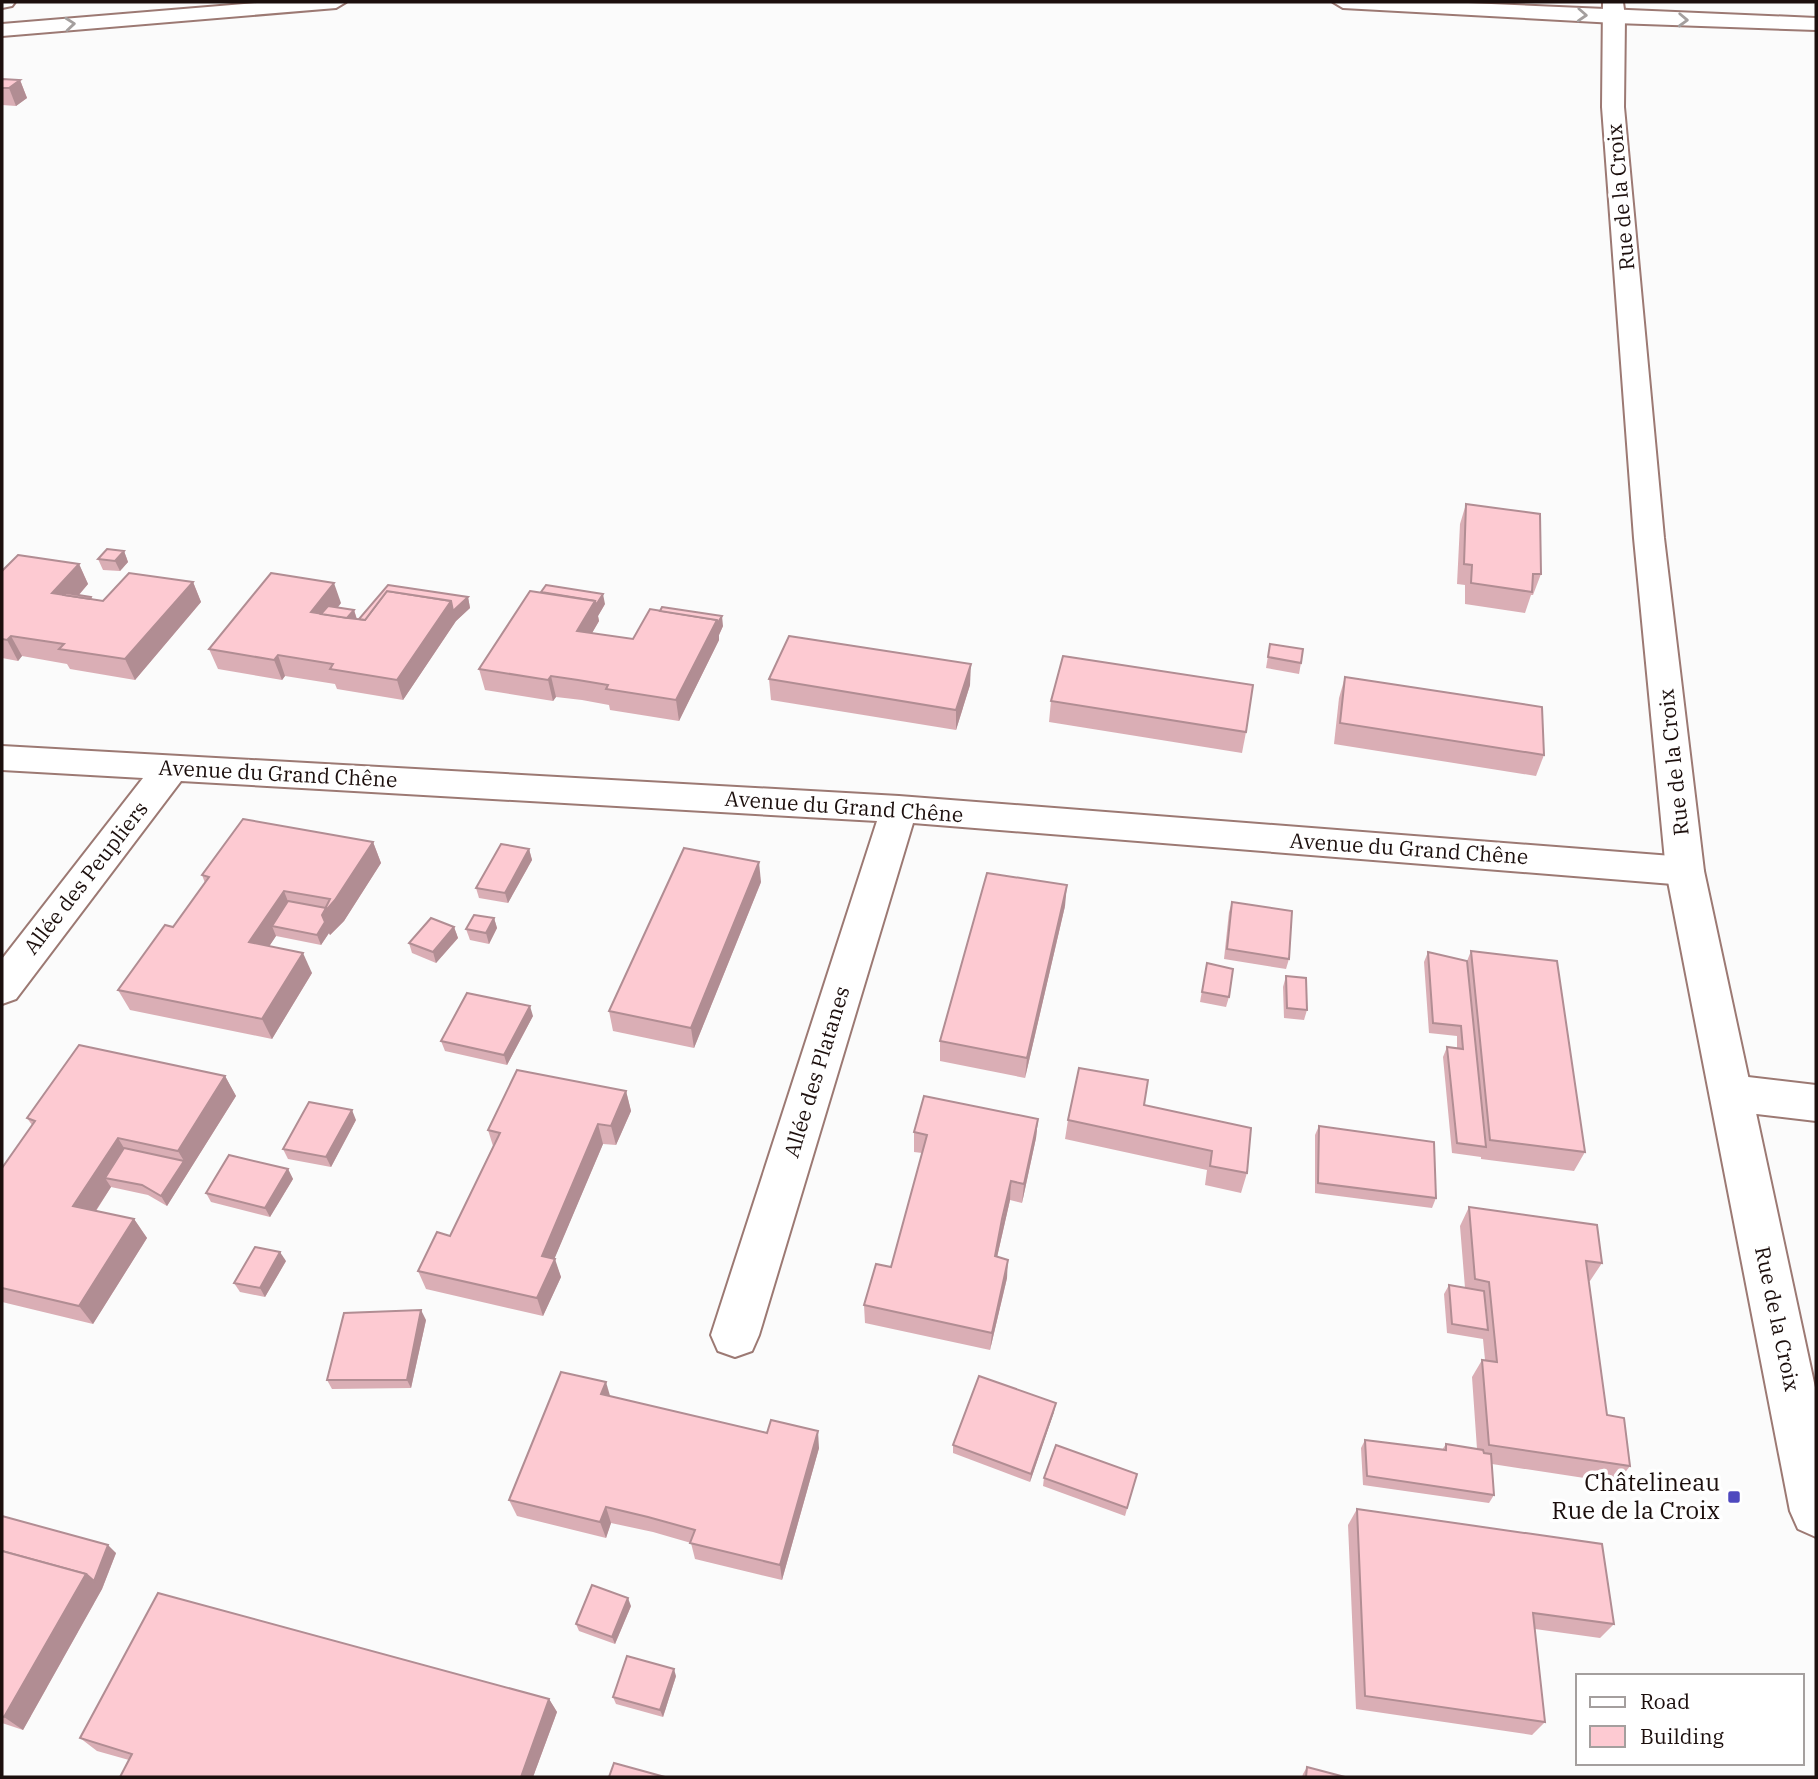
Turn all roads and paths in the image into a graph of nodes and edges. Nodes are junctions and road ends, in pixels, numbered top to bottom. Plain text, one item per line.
1 (336, 2) edge
2 (1343, 2) edge
3 (1614, 9) edge
4 (1816, 24) edge
5 (2, 30) edge
6 (2, 758) edge
7 (171, 768) junction
8 (899, 809) junction
9 (1685, 871) junction
10 (2, 988) edge
11 (1731, 1093) junction
12 (1816, 1102) edge
13 (735, 1335) dead end
14 (1816, 1511) edge

5 -> 1 main road
2 -> 3 main road
3 -> 4 main road
3 - 9 main road, Rue de la Croix
6 - 7 main road, Avenue du Grand Chêne
7 - 8 main road, Avenue du Grand Chêne
7 - 10 main road, Allée des Peupliers
8 - 9 main road, Avenue du Grand Chêne
8 - 13 main road, Allée des Platanes
9 - 11 main road, Rue de la Croix
11 - 12 main road
11 - 14 main road, Rue de la Croix

